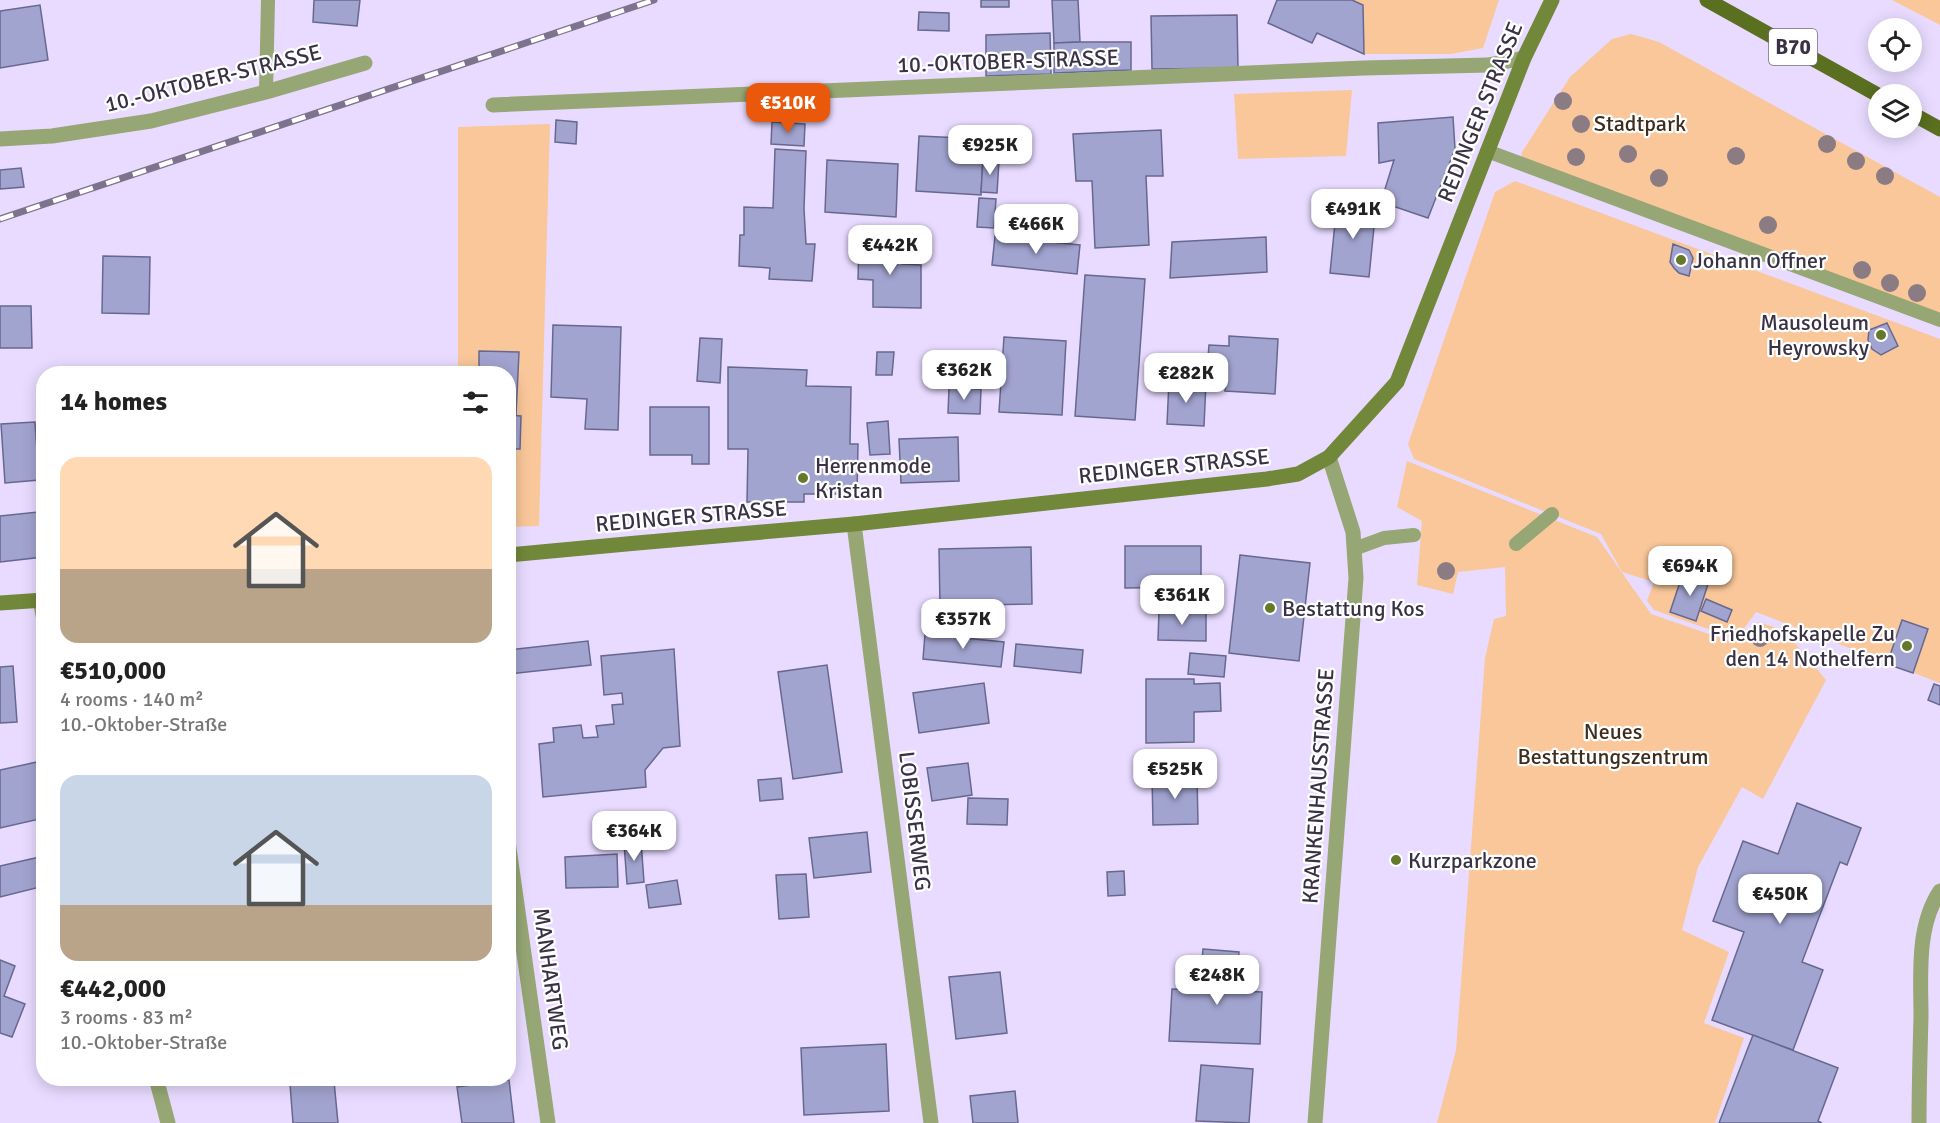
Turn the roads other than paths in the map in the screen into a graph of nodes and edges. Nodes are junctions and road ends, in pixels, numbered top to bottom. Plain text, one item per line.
1 (268, 0) edge
2 (1552, 0) edge
3 (1707, 0) edge
4 (1524, 58) junction
5 (365, 63) dead end
6 (1868, 89) edge
7 (266, 92) junction
8 (494, 105) dead end
9 (1922, 119) edge
10 (1940, 129) edge
11 (0, 139) edge
12 (1487, 151) junction
13 (1940, 320) edge
14 (1329, 457) junction
15 (1552, 514) dead end
16 (854, 524) junction
17 (1414, 535) dead end
18 (1516, 544) dead end
19 (1354, 549) junction
20 (516, 554) edge
21 (36, 600) edge
22 (0, 603) edge
23 (1940, 891) edge
24 (516, 897) edge
25 (158, 1086) edge
26 (168, 1123) edge
27 (548, 1123) edge
28 (931, 1123) edge
29 (1315, 1123) edge
30 (1919, 1123) edge

1 - 7 lane
2 - 4 main road, REDINGER STRASSE
3 - 6 main road, B70
4 - 8 street, 10.-OKTOBER-STRASSE
4 - 12 main road, REDINGER STRASSE
5 - 7 street, 10.-OKTOBER-STRASSE
7 - 11 street, 10.-OKTOBER-STRASSE
9 - 10 main road
12 - 13 lane
12 - 14 main road, REDINGER STRASSE
14 - 16 main road, REDINGER STRASSE
14 - 19 street, KRANKENHAUSSTRASSE
15 - 18 lane
16 - 20 main road, REDINGER STRASSE
16 - 28 street, LOBISSERWEG
17 - 19 lane
19 - 29 street, KRANKENHAUSSTRASSE
21 - 22 main road
23 - 30 street
24 - 27 street, MANHARTWEG
25 - 26 street

